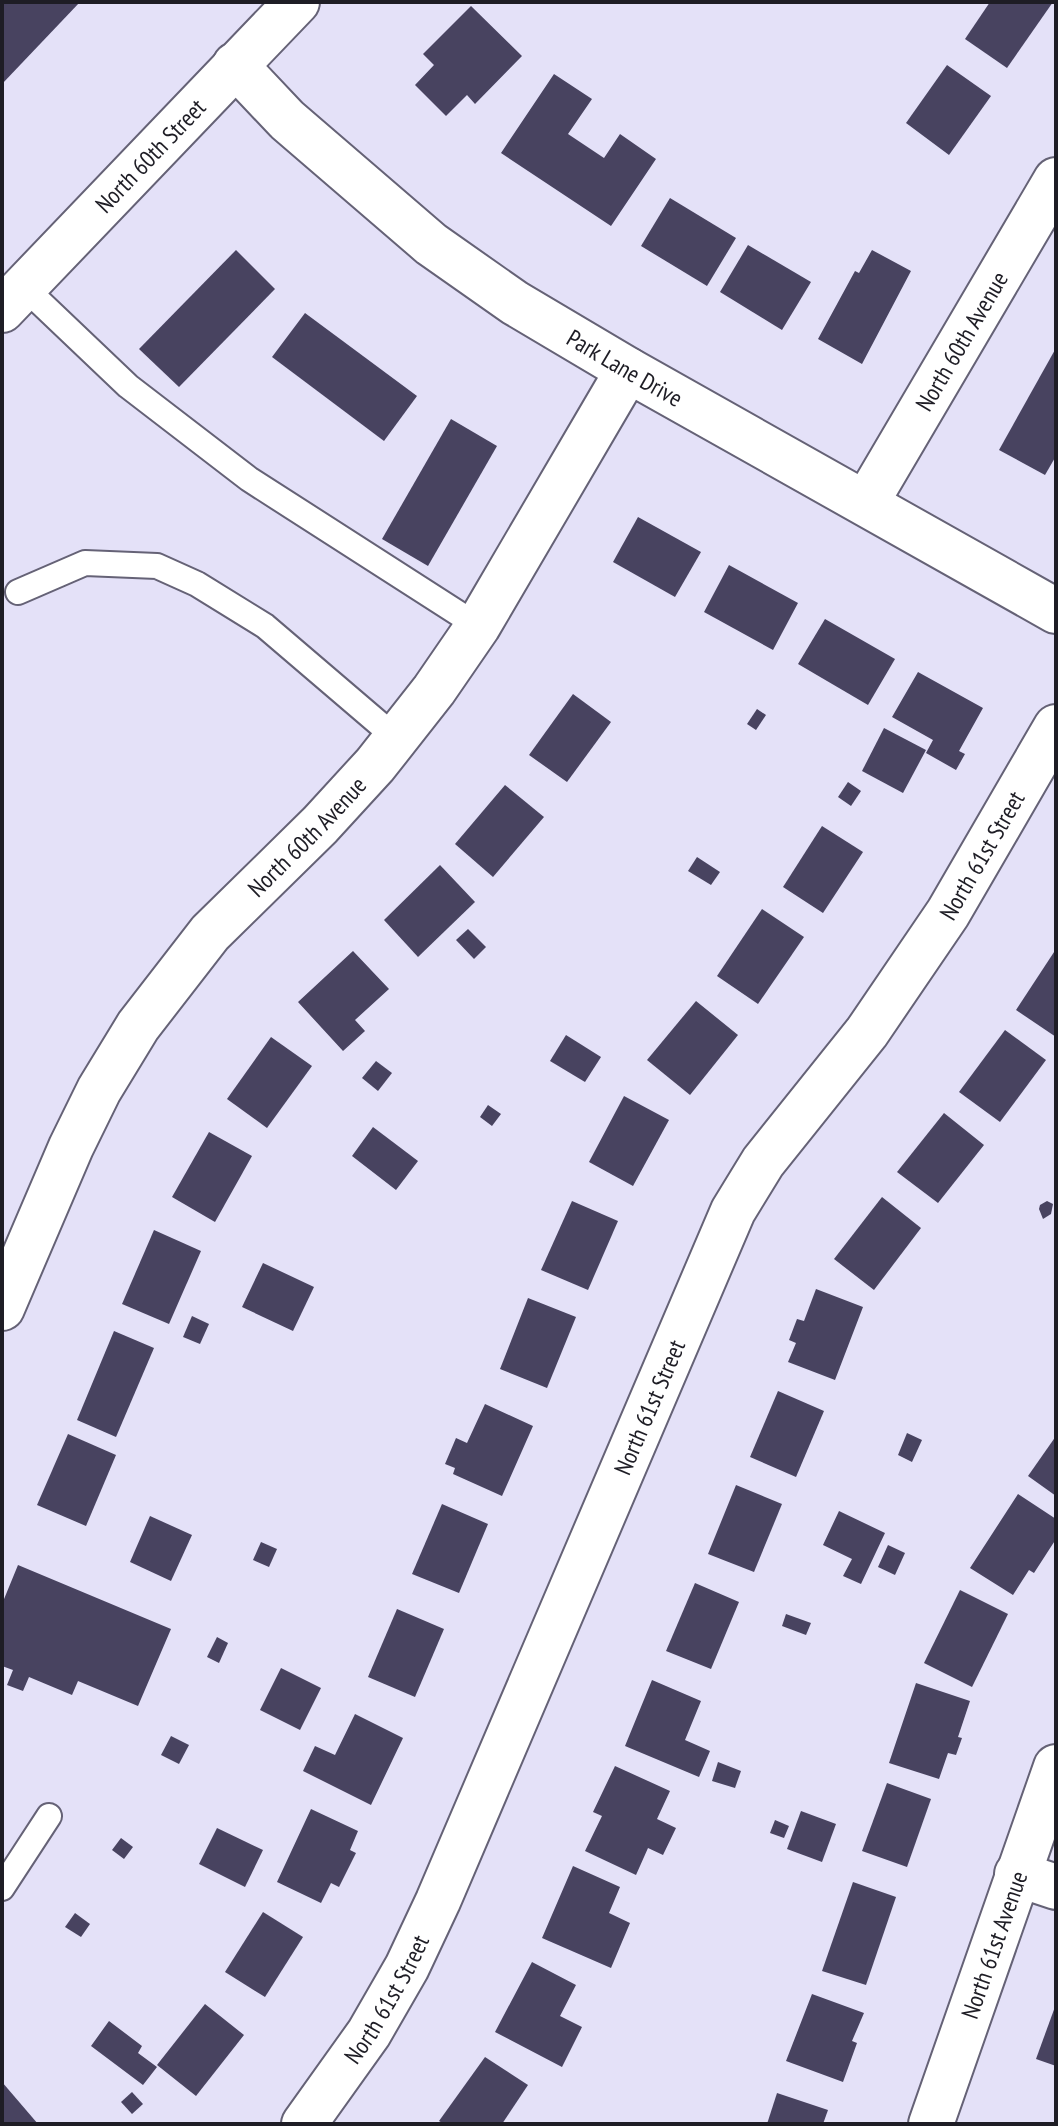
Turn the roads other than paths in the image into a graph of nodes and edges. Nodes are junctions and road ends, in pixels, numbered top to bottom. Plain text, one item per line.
1 (297, 2) edge
2 (235, 65) junction
3 (1056, 180) edge
4 (13, 298) edge
5 (628, 370) junction
6 (866, 503) junction
7 (18, 592) dead end
8 (1056, 611) edge
9 (478, 626) junction
10 (1056, 727) edge
11 (396, 738) junction
12 (2, 1308) edge
13 (1056, 1767) edge
14 (49, 1816) dead end
15 (1037, 1880) edge
16 (2, 1888) edge
17 (304, 2124) edge
18 (931, 2124) edge

1 - 2 street, North 60th Street
2 - 4 street, North 60th Street
2 - 5 street, Park Lane Drive
3 - 6 street, North 60th Avenue
4 - 9 lane
5 - 6 street, Park Lane Drive
5 - 9 street, North 60th Avenue
6 - 8 street, Park Lane Drive
7 - 11 lane
9 - 11 street, North 60th Avenue
10 - 17 street, North 61st Street
11 - 12 street, North 60th Avenue
13 - 15 street, North 61st Avenue
14 - 16 lane
15 - 18 street, North 61st Avenue

